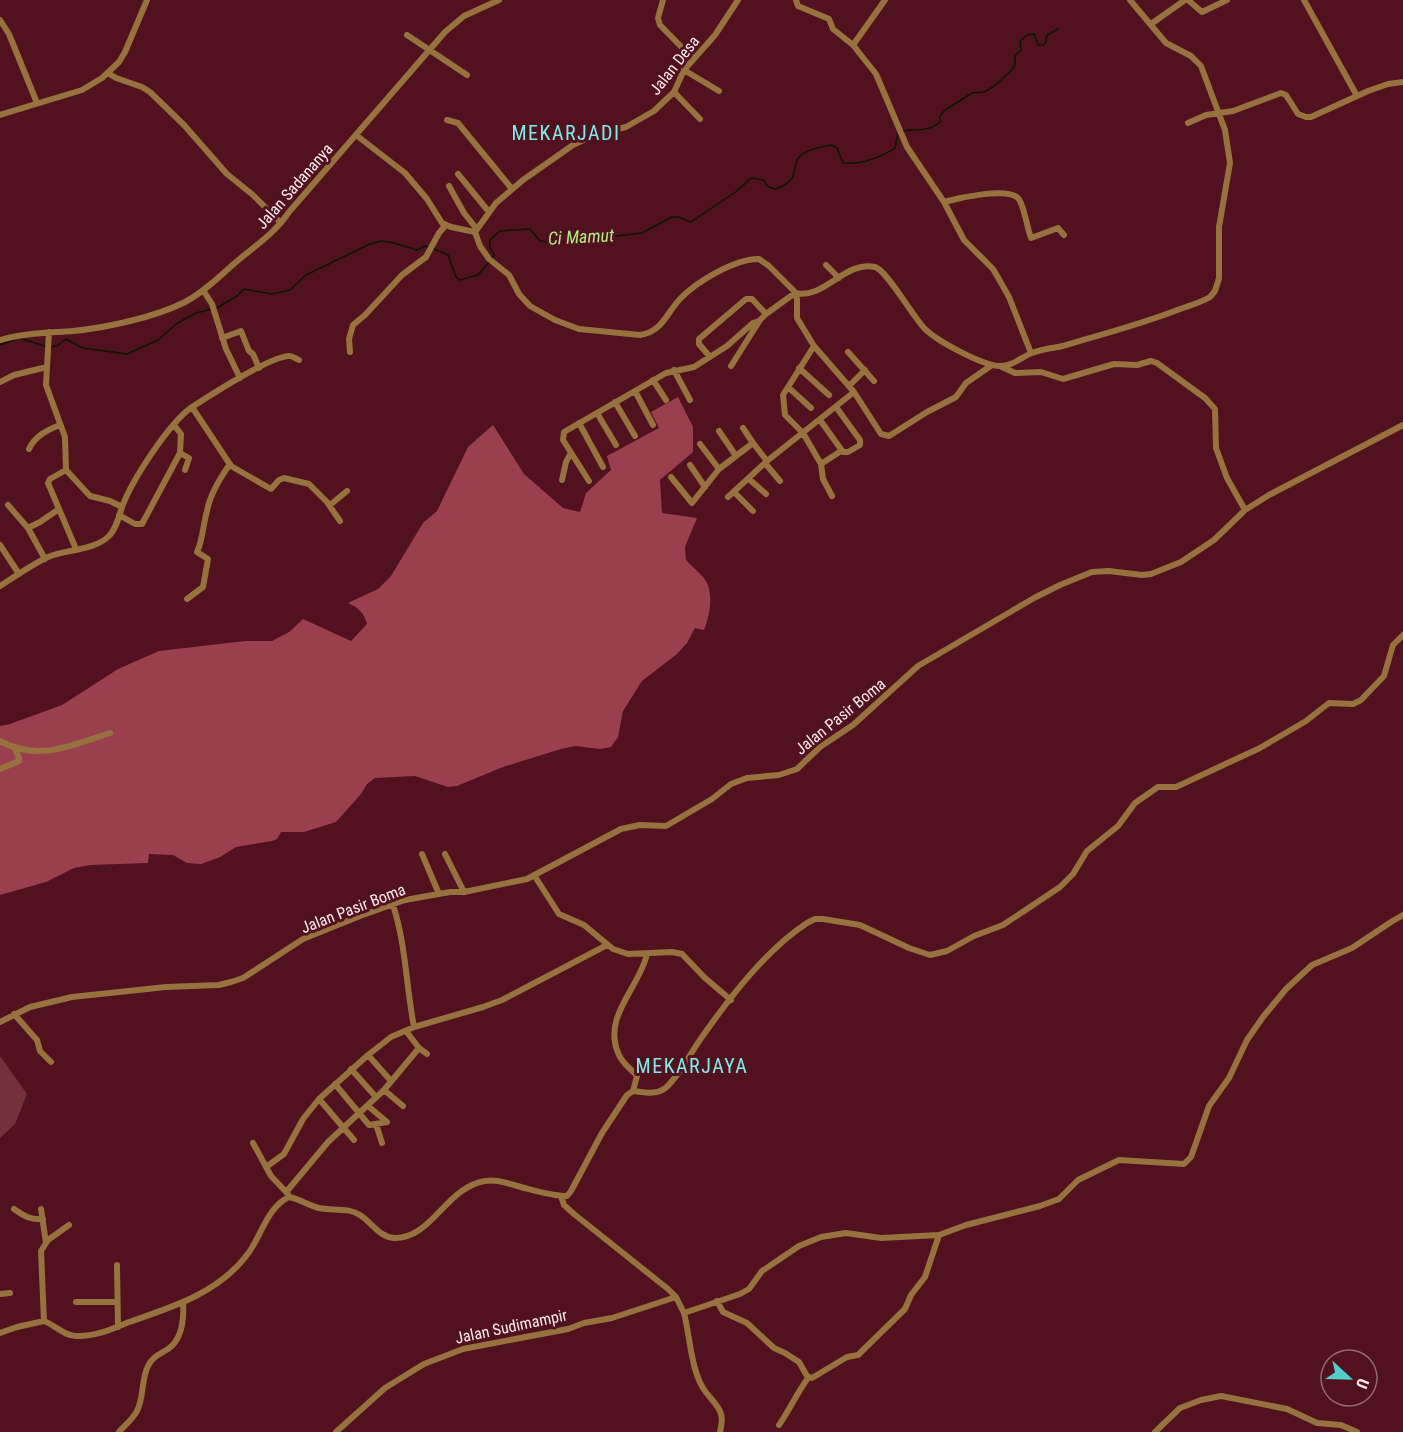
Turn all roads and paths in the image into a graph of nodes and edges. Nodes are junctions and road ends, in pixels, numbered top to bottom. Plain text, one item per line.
1 (147, 0) edge
2 (499, 0) edge
3 (663, 0) edge
4 (738, 0) edge
5 (796, 0) edge
6 (885, 0) edge
7 (1130, 0) edge
8 (1186, 0) edge
9 (1227, 0) edge
10 (1304, 0) edge
11 (0, 20) edge
12 (1151, 24) junction
13 (408, 35) dead end
14 (853, 45) junction
15 (429, 50) junction
16 (693, 59) junction
17 (684, 70) junction
18 (108, 73) junction
19 (467, 75) dead end
20 (1403, 82) edge
21 (719, 91) dead end
22 (674, 92) junction
23 (1357, 96) junction
24 (37, 103) junction
25 (1218, 112) junction
26 (0, 115) edge
27 (700, 119) dead end
28 (447, 120) dead end
29 (1188, 123) dead end
30 (356, 135) junction
31 (458, 174) dead end
32 (449, 186) dead end
33 (512, 189) junction
34 (944, 202) junction
35 (489, 212) junction
36 (281, 223) junction
37 (445, 226) junction
38 (475, 230) junction
39 (1064, 235) dead end
40 (826, 265) dead end
41 (839, 278) junction
42 (203, 290) junction
43 (795, 293) junction
44 (766, 314) junction
45 (760, 320) junction
46 (50, 332) junction
47 (222, 338) junction
48 (0, 340) edge
49 (727, 346) junction
50 (814, 346) junction
51 (350, 352) dead end
52 (848, 352) dead end
53 (1031, 353) junction
54 (738, 356) junction
55 (710, 357) junction
56 (298, 360) dead end
57 (992, 365) junction
58 (731, 366) dead end
59 (47, 367) junction
60 (1002, 367) junction
61 (259, 368) junction
62 (800, 368) junction
63 (674, 370) junction
64 (865, 370) junction
65 (240, 378) junction
66 (653, 380) junction
67 (874, 381) dead end
68 (0, 382) edge
69 (849, 386) junction
70 (788, 387) junction
71 (635, 391) junction
72 (854, 392) junction
73 (828, 395) dead end
74 (666, 400) dead end
75 (690, 400) dead end
76 (615, 402) junction
77 (192, 407) junction
78 (836, 407) junction
79 (811, 408) dead end
80 (597, 413) junction
81 (820, 420) junction
82 (579, 423) junction
83 (60, 425) junction
84 (174, 425) junction
85 (653, 425) dead end
86 (1403, 425) edge
87 (743, 428) dead end
88 (718, 431) dead end
89 (803, 433) junction
90 (635, 436) dead end
91 (753, 443) junction
92 (700, 444) dead end
93 (616, 445) dead end
94 (29, 450) dead end
95 (841, 451) junction
96 (180, 453) junction
97 (571, 453) junction
98 (736, 456) junction
99 (766, 462) junction
100 (230, 464) junction
101 (821, 464) junction
102 (690, 465) dead end
103 (603, 467) dead end
104 (719, 469) junction
105 (66, 470) junction
106 (185, 470) dead end
107 (671, 477) dead end
108 (749, 479) junction
109 (562, 480) dead end
110 (589, 481) dead end
111 (780, 481) dead end
112 (705, 487) junction
113 (347, 491) dead end
114 (766, 494) dead end
115 (832, 496) dead end
116 (8, 505) dead end
117 (330, 505) junction
118 (122, 507) junction
119 (59, 509) junction
120 (1245, 510) junction
121 (753, 511) dead end
122 (119, 515) junction
123 (340, 520) dead end
124 (28, 528) junction
125 (0, 545) edge
126 (76, 549) junction
127 (45, 559) junction
128 (19, 574) junction
129 (0, 586) edge
130 (187, 599) dead end
131 (1403, 635) edge
132 (110, 733) dead end
133 (0, 741) edge
134 (15, 749) junction
135 (0, 769) edge
136 (422, 854) dead end
137 (445, 854) dead end
138 (534, 875) junction
139 (464, 892) junction
140 (439, 894) junction
141 (393, 905) junction
142 (1403, 915) edge
143 (607, 945) junction
144 (646, 954) junction
145 (731, 1000) junction
146 (14, 1014) junction
147 (0, 1022) edge
148 (414, 1027) junction
149 (406, 1031) junction
150 (419, 1048) junction
151 (428, 1054) dead end
152 (368, 1055) junction
153 (51, 1062) dead end
154 (351, 1069) junction
155 (391, 1081) junction
156 (335, 1084) junction
157 (384, 1090) junction
158 (633, 1091) junction
159 (376, 1097) junction
160 (319, 1099) junction
161 (368, 1106) junction
162 (403, 1106) dead end
163 (360, 1112) junction
164 (375, 1124) junction
165 (343, 1127) junction
166 (354, 1140) dead end
167 (253, 1143) dead end
168 (382, 1143) dead end
169 (266, 1167) junction
170 (288, 1194) junction
171 (561, 1196) junction
172 (14, 1209) dead end
173 (41, 1209) dead end
174 (43, 1219) junction
175 (69, 1225) dead end
176 (939, 1234) junction
177 (46, 1244) junction
178 (117, 1265) dead end
179 (10, 1293) dead end
180 (0, 1294) edge
181 (676, 1297) junction
182 (717, 1300) junction
183 (76, 1302) dead end
184 (116, 1302) junction
185 (183, 1302) junction
186 (684, 1313) junction
187 (44, 1321) junction
188 (118, 1327) junction
189 (0, 1333) edge
190 (808, 1378) junction
191 (779, 1425) dead end
192 (119, 1432) edge
193 (336, 1432) edge
194 (720, 1432) edge
195 (1155, 1432) edge
196 (1357, 1432) edge

1 - 18 street
2 - 15 street, Jalan Sadananya
3 - 16 street
4 - 16 street, Jalan Desa
5 - 14 street
6 - 14 street
7 - 12 street
8 - 9 street
8 - 12 street
10 - 23 street
11 - 24 street
12 - 25 street
13 - 15 street
14 - 34 street
15 - 19 street
15 - 30 street, Jalan Sadananya
16 - 17 street, Jalan Desa
17 - 21 street
17 - 22 street, Jalan Desa
18 - 24 street
18 - 36 street
20 - 23 street
22 - 27 street
22 - 33 street, Jalan Desa
23 - 25 street
24 - 26 street
25 - 29 street
25 - 53 street
28 - 33 street
30 - 36 street, Jalan Sadananya
30 - 37 street
31 - 35 street
32 - 38 street
33 - 35 street, Jalan Desa
34 - 39 street
34 - 53 street
35 - 38 street, Jalan Desa
36 - 42 street, Jalan Sadananya
37 - 38 street
37 - 51 street
38 - 43 street
40 - 41 street
41 - 43 street
41 - 57 street
42 - 46 street, Jalan Sadananya
42 - 47 street
43 - 44 street
43 - 50 street
44 - 45 street
44 - 55 street
45 - 49 street
45 - 54 street
46 - 48 street, Jalan Sadananya
46 - 59 street
47 - 61 street
47 - 65 street
49 - 54 street
49 - 55 street
50 - 62 street
50 - 69 street
52 - 64 street
53 - 60 street
54 - 58 street
55 - 63 street
56 - 61 street
57 - 60 street
57 - 72 street
59 - 68 street
59 - 83 street
60 - 120 street
61 - 65 street
62 - 70 street
62 - 73 street
63 - 66 street
63 - 75 street
64 - 67 street
64 - 69 street
65 - 77 street
66 - 71 street
66 - 74 street
69 - 72 street
70 - 79 street
70 - 89 street
71 - 76 street
71 - 85 street
72 - 78 street
76 - 80 street
76 - 90 street
77 - 84 street
77 - 100 street
78 - 81 street
78 - 95 street
80 - 82 street
80 - 93 street
81 - 89 street
81 - 95 street
82 - 97 street
82 - 103 street
83 - 94 street
83 - 105 street
84 - 96 street
84 - 118 street
86 - 120 street, Jalan Pasir Boma
87 - 91 street
88 - 98 street
89 - 99 street
89 - 101 street
91 - 98 street
91 - 99 street
92 - 104 street
95 - 101 street
96 - 106 street
96 - 122 street
97 - 109 street
97 - 110 street
98 - 104 street
99 - 108 street
99 - 111 street
100 - 117 street
100 - 130 street
101 - 115 street
102 - 112 street
104 - 112 street
105 - 118 street
105 - 119 street
107 - 112 street
108 - 114 street
108 - 121 street
113 - 117 street
116 - 124 street
117 - 123 street
118 - 122 street
119 - 124 street
119 - 126 street
120 - 138 street, Jalan Pasir Boma
122 - 126 street
124 - 127 street
125 - 128 street
126 - 127 street
127 - 128 street
128 - 129 street
131 - 145 street
132 - 134 street
133 - 134 street
134 - 135 street
136 - 140 street
137 - 139 street
138 - 139 street, Jalan Pasir Boma
138 - 143 street
139 - 140 street, Jalan Pasir Boma
140 - 141 street, Jalan Pasir Boma
141 - 146 street, Jalan Pasir Boma
141 - 148 street
142 - 176 street
143 - 144 street
143 - 148 street
144 - 145 street
144 - 158 street
145 - 158 street
146 - 147 street, Jalan Pasir Boma
146 - 153 street
148 - 149 street
149 - 150 street
149 - 152 street
150 - 151 street
150 - 155 street
152 - 154 street
152 - 155 street
154 - 156 street
154 - 159 street
155 - 157 street
156 - 160 street
156 - 163 street
157 - 159 street
157 - 162 street
158 - 171 street
159 - 161 street
160 - 165 street
160 - 169 street
161 - 163 street
161 - 164 street
163 - 164 street
163 - 165 street
164 - 168 street
165 - 166 street
165 - 170 street
167 - 169 street
169 - 170 street
170 - 171 street
170 - 185 street
171 - 181 street
172 - 174 street
173 - 174 street
174 - 177 street
175 - 177 street
176 - 182 street
176 - 190 street
177 - 187 street
178 - 184 street
179 - 180 street
181 - 186 street
181 - 193 street, Jalan Sudimampir
182 - 186 street
182 - 190 street
183 - 184 street
184 - 188 street
185 - 188 street
185 - 192 street
186 - 194 street
187 - 188 street
187 - 189 street
190 - 191 street
195 - 196 street

